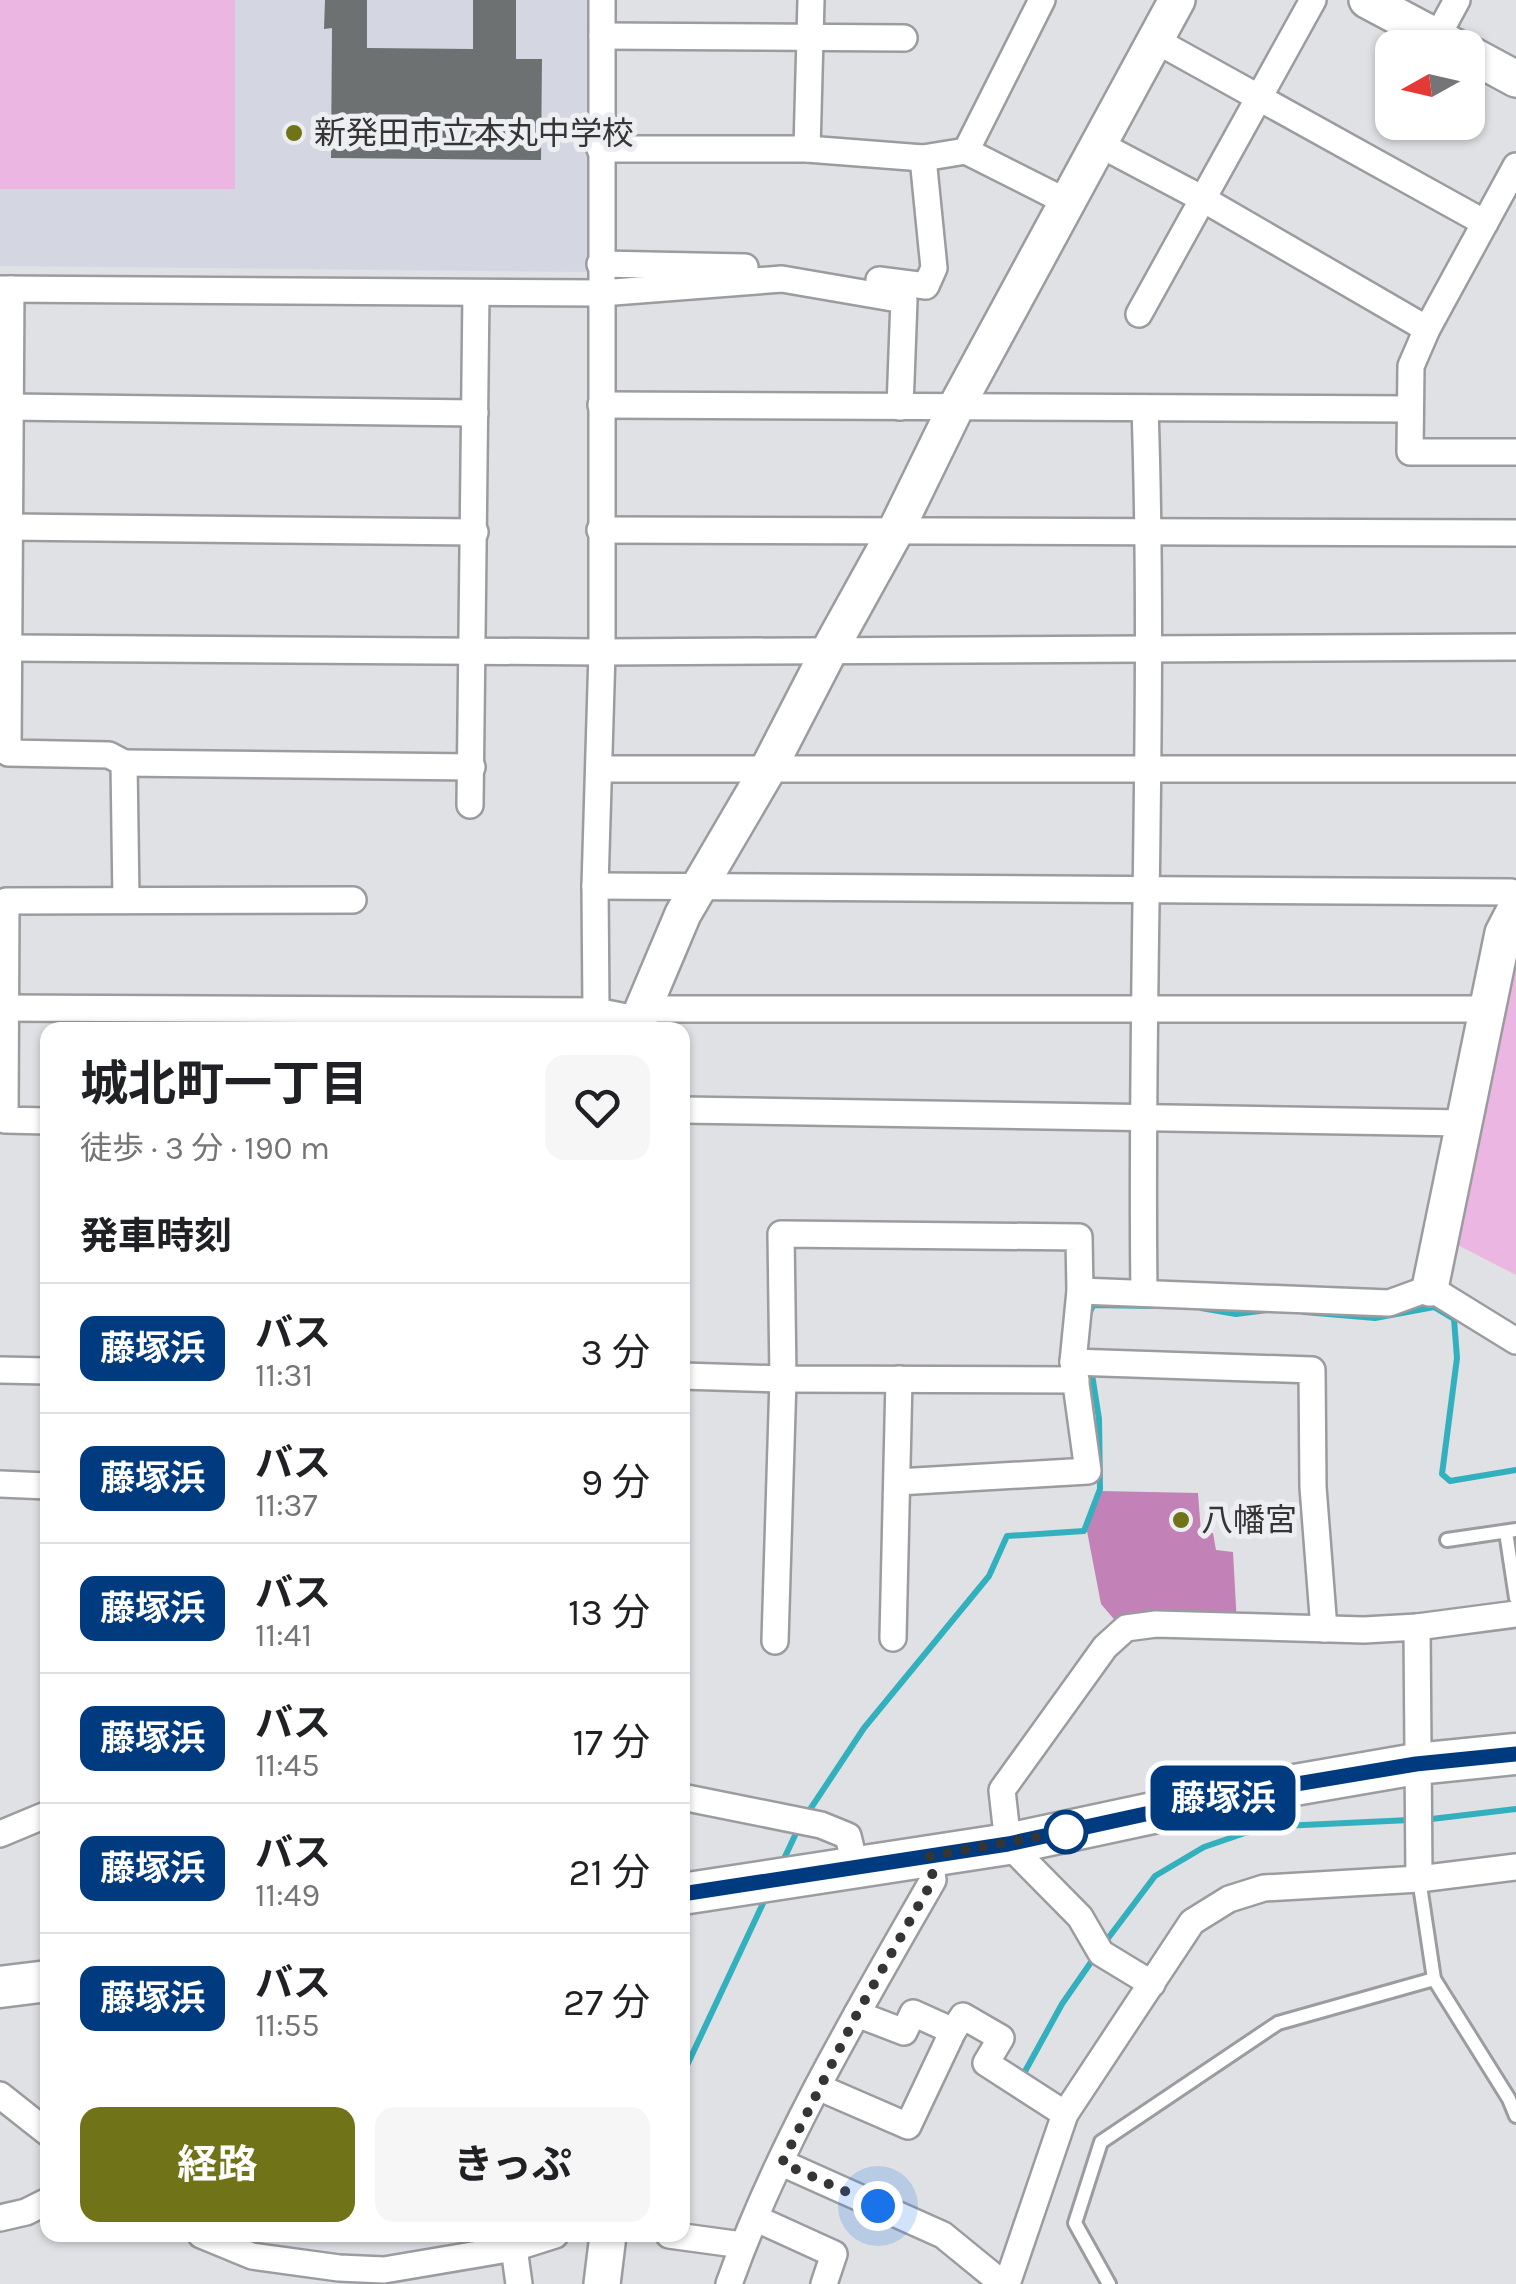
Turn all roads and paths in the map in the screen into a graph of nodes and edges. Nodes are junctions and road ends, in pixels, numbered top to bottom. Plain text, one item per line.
1 (602, 0) edge
2 (811, 0) edge
3 (1042, 0) edge
4 (1177, 0) edge
5 (1313, 0) edge
6 (1367, 0) edge
7 (1457, 0) edge
8 (1424, 30) edge
9 (1455, 30) edge
10 (602, 36) junction
11 (812, 38) junction
12 (904, 38) dead end
13 (1155, 40) junction
14 (1485, 62) edge
15 (1516, 79) edge
16 (1258, 98) junction
17 (1099, 144) junction
18 (600, 149) junction
19 (808, 149) junction
20 (966, 151) junction
21 (923, 158) junction
22 (1516, 166) edge
23 (1202, 199) junction
24 (1068, 202) junction
25 (1484, 223) junction
26 (600, 264) junction
27 (5, 289) edge
28 (476, 293) junction
29 (601, 293) junction
30 (1139, 314) dead end
31 (1427, 329) junction
32 (600, 405) junction
33 (10, 407) junction
34 (900, 407) junction
35 (956, 407) junction
36 (1144, 408) junction
37 (1409, 409) junction
38 (476, 413) junction
39 (1516, 452) edge
40 (9, 528) junction
41 (600, 530) junction
42 (896, 530) junction
43 (1149, 531) junction
44 (475, 532) junction
45 (1516, 533) edge
46 (1516, 647) edge
47 (9, 648) junction
48 (1147, 649) junction
49 (474, 650) junction
50 (829, 650) junction
51 (602, 652) junction
52 (124, 763) junction
53 (472, 768) junction
54 (768, 769) junction
55 (1146, 769) junction
56 (1516, 769) edge
57 (600, 770) junction
58 (470, 804) dead end
59 (595, 886) junction
60 (701, 886) junction
61 (1144, 890) junction
62 (126, 899) junction
63 (353, 900) dead end
64 (1512, 908) edge
65 (4, 1008) edge
66 (1143, 1009) junction
67 (1487, 1009) junction
68 (596, 1011) junction
69 (638, 1020) edge
70 (690, 1110) edge
71 (1142, 1115) junction
72 (40, 1121) edge
73 (1464, 1122) junction
74 (1430, 1288) junction
75 (1080, 1290) junction
76 (1144, 1292) junction
77 (1516, 1341) edge
78 (0, 1370) edge
79 (40, 1371) edge
80 (1075, 1371) junction
81 (690, 1376) edge
82 (899, 1379) junction
83 (783, 1380) junction
84 (898, 1482) junction
85 (0, 1484) edge
86 (40, 1486) edge
87 (1511, 1531) edge
88 (1447, 1540) dead end
89 (1516, 1598) edge
90 (1516, 1614) edge
91 (1418, 1627) junction
92 (1324, 1629) junction
93 (892, 1638) dead end
94 (775, 1641) dead end
95 (1516, 1754) edge
96 (1416, 1764) junction
97 (690, 1799) edge
98 (40, 1817) edge
99 (0, 1834) edge
100 (1008, 1844) junction
101 (930, 1856) junction
102 (855, 1865) junction
103 (1516, 1867) edge
104 (1419, 1879) junction
105 (690, 1893) edge
106 (1434, 1979) junction
107 (40, 1982) edge
108 (1152, 1984) junction
109 (0, 1988) edge
110 (857, 2014) junction
111 (954, 2031) junction
112 (818, 2087) junction
113 (0, 2095) edge
114 (1065, 2114) junction
115 (1516, 2116) edge
116 (40, 2127) edge
117 (782, 2163) junction
118 (40, 2205) edge
119 (0, 2218) edge
120 (756, 2218) junction
121 (690, 2238) edge
122 (217, 2242) edge
123 (531, 2242) edge
124 (607, 2242) edge
125 (742, 2245) junction
126 (514, 2248) junction
127 (519, 2284) edge
128 (602, 2284) edge
129 (729, 2284) edge
130 (824, 2284) edge
131 (1005, 2284) edge
132 (1109, 2284) edge

1 - 10 street
2 - 11 street
3 - 20 street
4 - 13 street
5 - 16 street
6 - 8 street
7 - 9 street
10 - 11 street
10 - 18 street
11 - 12 street
11 - 19 street
13 - 16 street
13 - 17 street
14 - 15 street
16 - 23 street
16 - 25 street
17 - 23 street
17 - 24 street
18 - 19 street
18 - 26 street
19 - 21 street
20 - 21 street
20 - 24 street
21 - 26 street
22 - 25 street
23 - 30 street
23 - 31 street
24 - 35 street
25 - 31 street
26 - 29 street
27 - 28 street
27 - 33 street
28 - 29 street
28 - 38 street
29 - 32 street
29 - 34 street
31 - 37 street
32 - 34 street
32 - 41 street
33 - 38 street
33 - 40 street
34 - 35 street
35 - 36 street
35 - 42 street
36 - 37 street
36 - 43 street
37 - 39 street
38 - 44 street
40 - 44 street
40 - 47 street
41 - 42 street
41 - 51 street
42 - 43 street
42 - 50 street
43 - 45 street
43 - 48 street
44 - 49 street
46 - 48 street
47 - 49 street
47 - 52 street
48 - 50 street
48 - 55 street
49 - 51 street
49 - 53 street
50 - 51 street
50 - 54 street
51 - 57 street
52 - 53 street
52 - 62 street
53 - 58 street
54 - 55 street
54 - 57 street
54 - 60 street
55 - 56 street
55 - 61 street
57 - 59 street
59 - 60 street
59 - 68 street
60 - 61 street
60 - 69 street
61 - 64 street
61 - 66 street
62 - 63 street
62 - 65 street
64 - 67 street
65 - 68 street
65 - 72 street
66 - 67 street
66 - 69 street
66 - 71 street
67 - 73 street
68 - 69 street
70 - 71 street
71 - 73 street
71 - 76 street
73 - 74 street
74 - 76 street
74 - 77 street
75 - 76 street
75 - 80 street
75 - 83 street
78 - 79 street
80 - 82 street
80 - 84 street
80 - 92 street
81 - 83 street
82 - 83 street
82 - 84 street
83 - 94 street
84 - 93 street
85 - 86 street
87 - 88 lane
87 - 89 lane
90 - 91 street
91 - 92 street
91 - 96 street
92 - 100 street
95 - 96 main road
96 - 100 main road
96 - 104 street
97 - 102 street
98 - 99 street
100 - 101 main road
100 - 108 street
101 - 102 main road
101 - 110 street
102 - 105 main road
103 - 104 street
104 - 106 lane
104 - 108 street
106 - 115 lane
106 - 132 lane
107 - 109 main road
108 - 114 street
110 - 111 street
110 - 112 street
111 - 112 street
111 - 114 street
112 - 117 street
113 - 116 street
114 - 131 street
117 - 120 street
117 - 131 street
118 - 119 street
120 - 125 street
120 - 130 street
121 - 125 street
122 - 126 street
123 - 126 street
124 - 128 street
125 - 129 street
126 - 127 street

